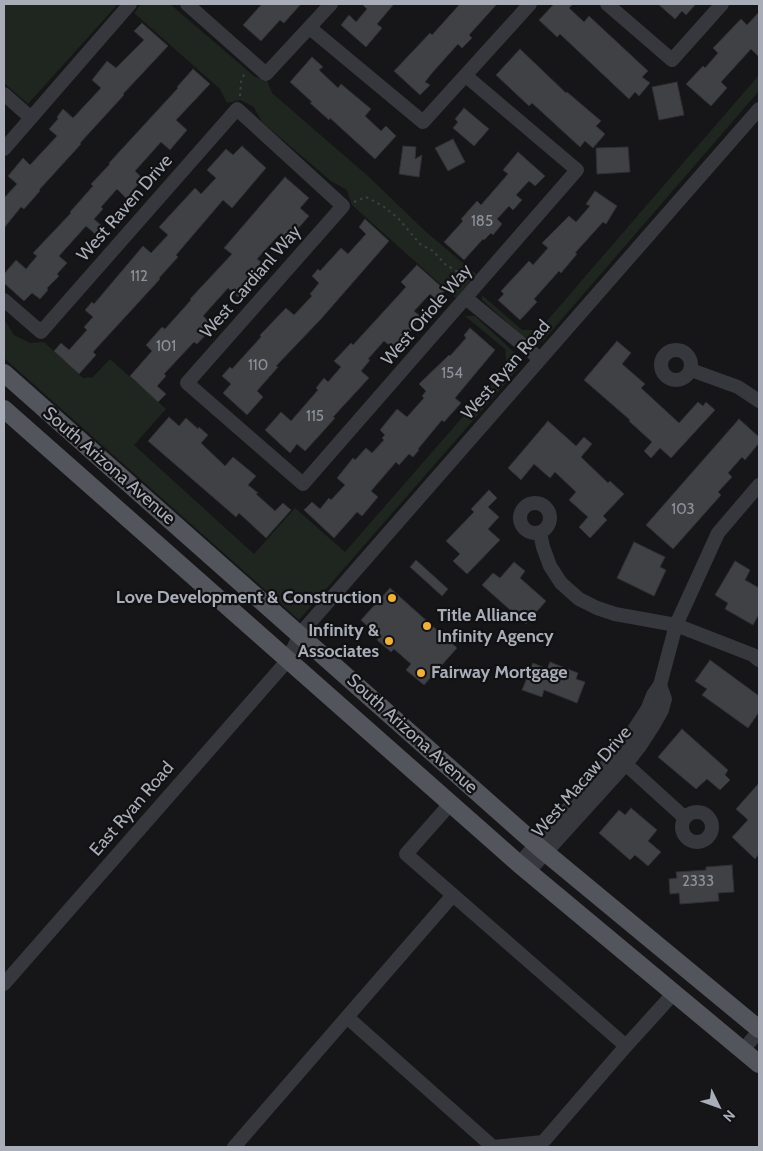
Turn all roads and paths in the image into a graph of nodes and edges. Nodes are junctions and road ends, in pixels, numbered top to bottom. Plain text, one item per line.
1 (130, 4) edge
2 (187, 4) edge
3 (330, 4) edge
4 (530, 4) edge
5 (607, 4) edge
6 (722, 4) edge
7 (310, 28) junction
8 (253, 63) junction
9 (466, 76) junction
10 (4, 94) edge
11 (237, 109) junction
12 (757, 116) edge
13 (32, 118) junction
14 (4, 149) edge
15 (343, 206) junction
16 (471, 293) junction
17 (4, 300) edge
18 (540, 359) junction
19 (690, 370) dead end
20 (4, 373) edge
21 (759, 401) edge
22 (4, 409) edge
23 (303, 484) joint
24 (759, 485) edge
25 (540, 533) dead end
26 (676, 624) junction
27 (300, 634) junction
28 (288, 660) junction
29 (759, 660) edge
30 (620, 760) junction
31 (451, 803) junction
32 (684, 818) dead end
33 (541, 848) junction
34 (524, 868) junction
35 (453, 895) junction
36 (4, 984) edge
37 (674, 993) junction
38 (348, 1017) junction
39 (759, 1030) edge
40 (626, 1046) junction
41 (743, 1050) junction
42 (759, 1064) edge
43 (479, 1143) edge
44 (234, 1147) edge

1 - 13 street
2 - 8 street
3 - 7 street
4 - 9 street
5 - 6 street
7 - 8 street
7 - 9 street
8 - 11 path
9 - 16 street, West Oriole Way
10 - 13 street
11 - 15 street
11 - 17 street, West Raven Drive
12 - 18 street, West Ryan Road
13 - 14 street
15 - 16 path
15 - 23 street, West Cardianl Way
16 - 18 street
16 - 23 street, West Oriole Way
18 - 27 street, West Ryan Road
19 - 21 street
20 - 27 main road, South Arizona Avenue
22 - 28 main road, South Arizona Avenue
24 - 26 street, West Macaw Drive
25 - 26 street
26 - 29 street
26 - 30 street, West Macaw Drive
27 - 28 street, West Ryan Road
27 - 33 main road, South Arizona Avenue
28 - 31 main road, South Arizona Avenue
28 - 36 street, East Ryan Road
30 - 32 street
30 - 33 street, West Macaw Drive
31 - 34 main road, South Arizona Avenue
31 - 35 street
33 - 34 street, West Macaw Drive
33 - 39 main road, South Arizona Avenue
34 - 37 main road, South Arizona Avenue
35 - 38 street
35 - 40 street
37 - 40 street
37 - 41 main road, South Arizona Avenue
38 - 43 street
38 - 44 street
39 - 41 street
40 - 43 street
41 - 42 main road, South Arizona Avenue

